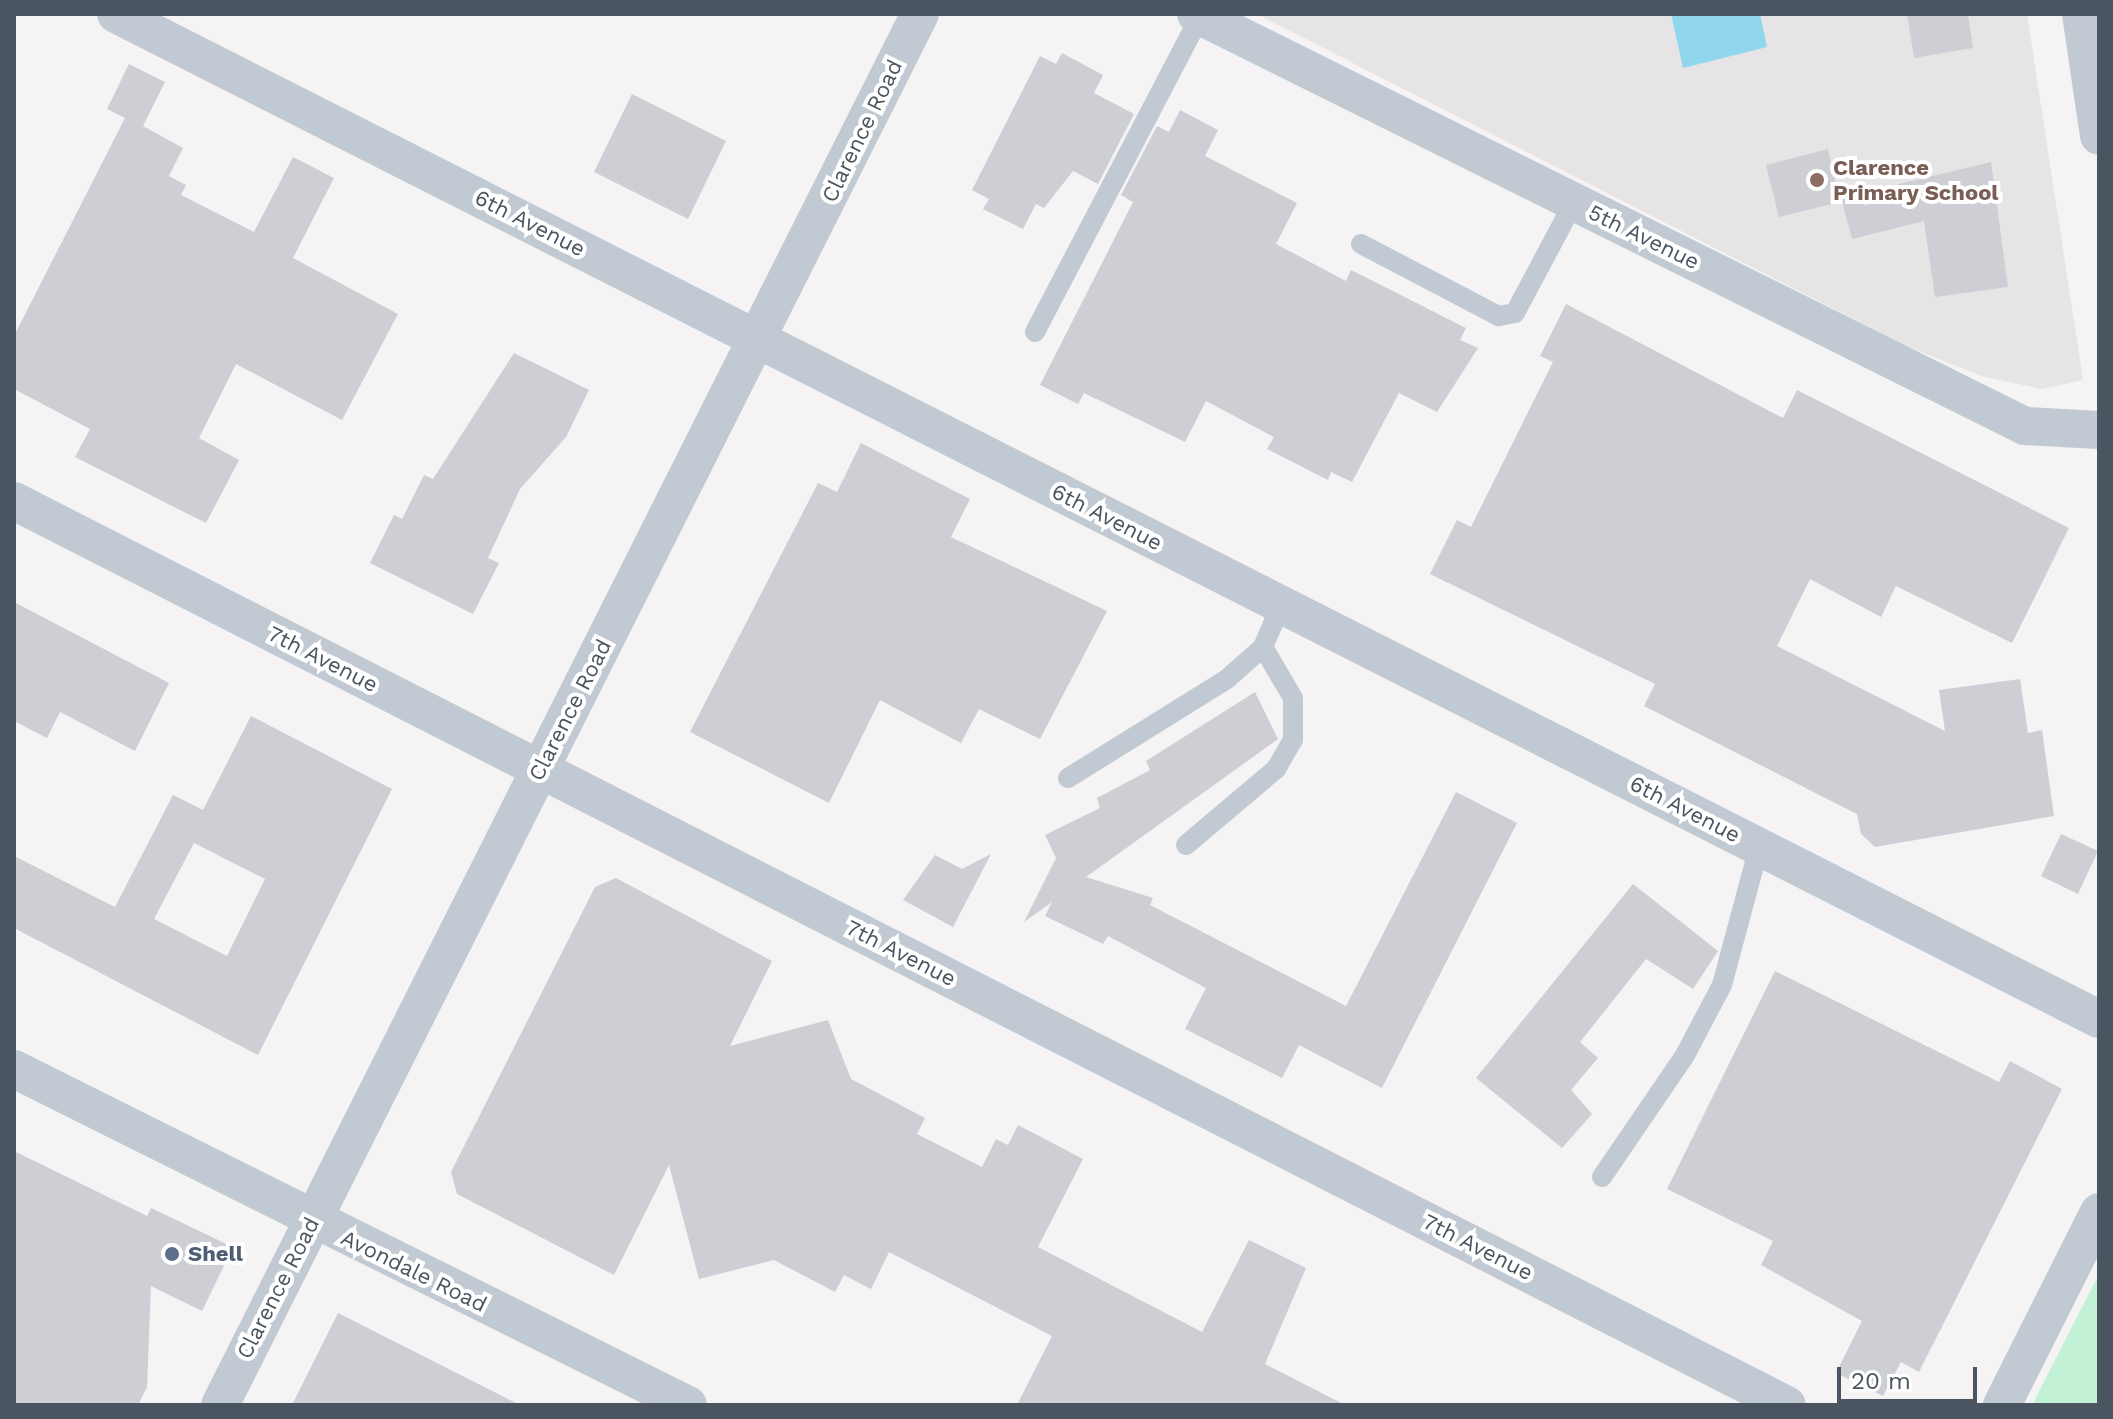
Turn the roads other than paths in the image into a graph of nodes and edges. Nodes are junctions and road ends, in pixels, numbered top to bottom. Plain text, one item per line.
1 (116, 14) edge
2 (920, 14) edge
3 (2081, 14) edge
4 (1198, 15) edge
5 (2099, 136) edge
6 (1574, 202) junction
7 (1361, 244) dead end
8 (1035, 332) dead end
9 (759, 340) junction
10 (2099, 430) edge
11 (14, 501) edge
12 (1281, 605) junction
13 (1263, 647) junction
14 (540, 769) junction
15 (1068, 778) dead end
16 (1186, 845) dead end
17 (1759, 847) junction
18 (2099, 1019) edge
19 (14, 1069) edge
20 (1602, 1177) dead end
21 (2099, 1212) edge
22 (312, 1221) junction
23 (220, 1405) edge
24 (688, 1405) edge
25 (1787, 1405) edge
26 (2002, 1405) edge

1 - 9 street, 6th Avenue
2 - 9 street, Clarence Road
3 - 5 street
4 - 6 street, 5th Avenue
4 - 8 lane
6 - 7 lane
6 - 10 street, 5th Avenue
9 - 12 street, 6th Avenue
9 - 14 street, Clarence Road
11 - 14 street, 7th Avenue
12 - 13 lane
12 - 17 street, 6th Avenue
13 - 15 lane
13 - 16 lane
14 - 22 street, Clarence Road
14 - 25 street, 7th Avenue
17 - 18 street, 6th Avenue
17 - 20 lane
19 - 22 street, Avondale Road
21 - 26 street
22 - 23 street, Clarence Road
22 - 24 street, Avondale Road

